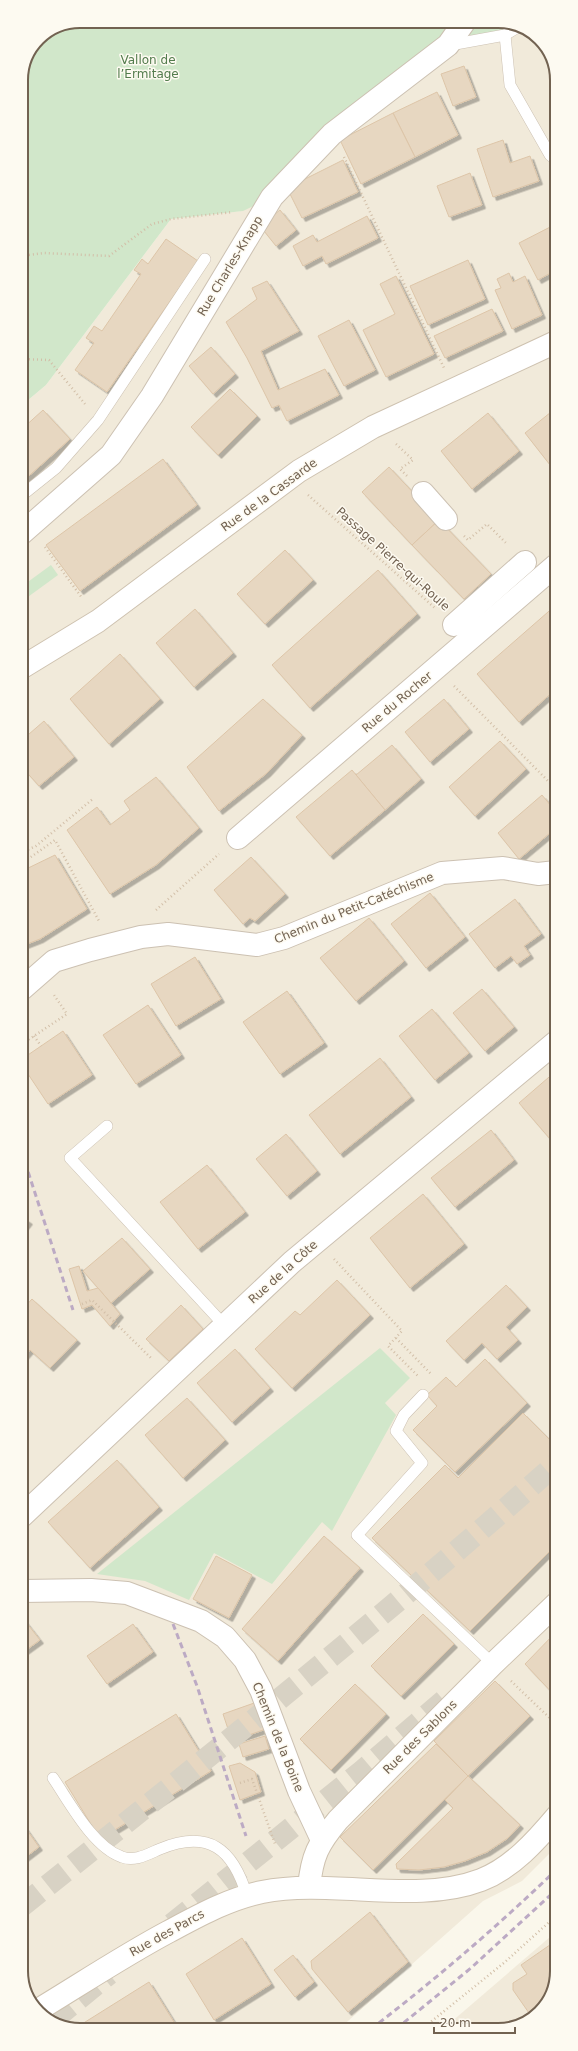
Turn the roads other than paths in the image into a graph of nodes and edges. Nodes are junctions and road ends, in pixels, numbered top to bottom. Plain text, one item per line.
1 (460, 28) edge
2 (513, 30) edge
3 (505, 35) junction
4 (448, 45) junction
5 (550, 155) edge
6 (205, 259) dead end
7 (550, 345) edge
8 (28, 490) edge
9 (423, 493) road end
10 (446, 519) road end
11 (28, 528) edge
12 (525, 562) road end
13 (550, 570) edge
14 (454, 625) road end
15 (28, 664) edge
16 (238, 838) road end
17 (550, 873) edge
18 (28, 984) edge
19 (550, 1047) edge
20 (107, 1126) dead end
21 (224, 1325) junction
22 (423, 1395) dead end
23 (28, 1510) edge
24 (28, 1591) edge
25 (550, 1612) edge
26 (501, 1671) junction
27 (53, 1778) dead end
28 (550, 1824) edge
29 (322, 1840) junction
30 (309, 1887) junction
31 (247, 1896) junction
32 (43, 2007) edge

1 - 4 street, Rue Charles-Knapp
2 - 3 lane
3 - 4 lane
3 - 5 lane
4 - 11 street, Rue Charles-Knapp
6 - 8 lane
7 - 15 street, Rue de la Cassarde
9 - 10 street
12 - 14 street
13 - 16 street, Rue du Rocher
17 - 18 street, Chemin du Petit-Catéchisme
19 - 21 street, Rue de la Côte
20 - 21 lane
21 - 23 street, Rue de la Côte
22 - 26 lane
24 - 29 street, Chemin de la Boine
25 - 26 street, Rue des Sablons
26 - 29 street, Rue des Sablons
27 - 31 lane
28 - 30 street, Rue des Parcs
29 - 30 street, Rue des Sablons
30 - 31 street, Rue des Parcs
31 - 32 street, Rue des Parcs

